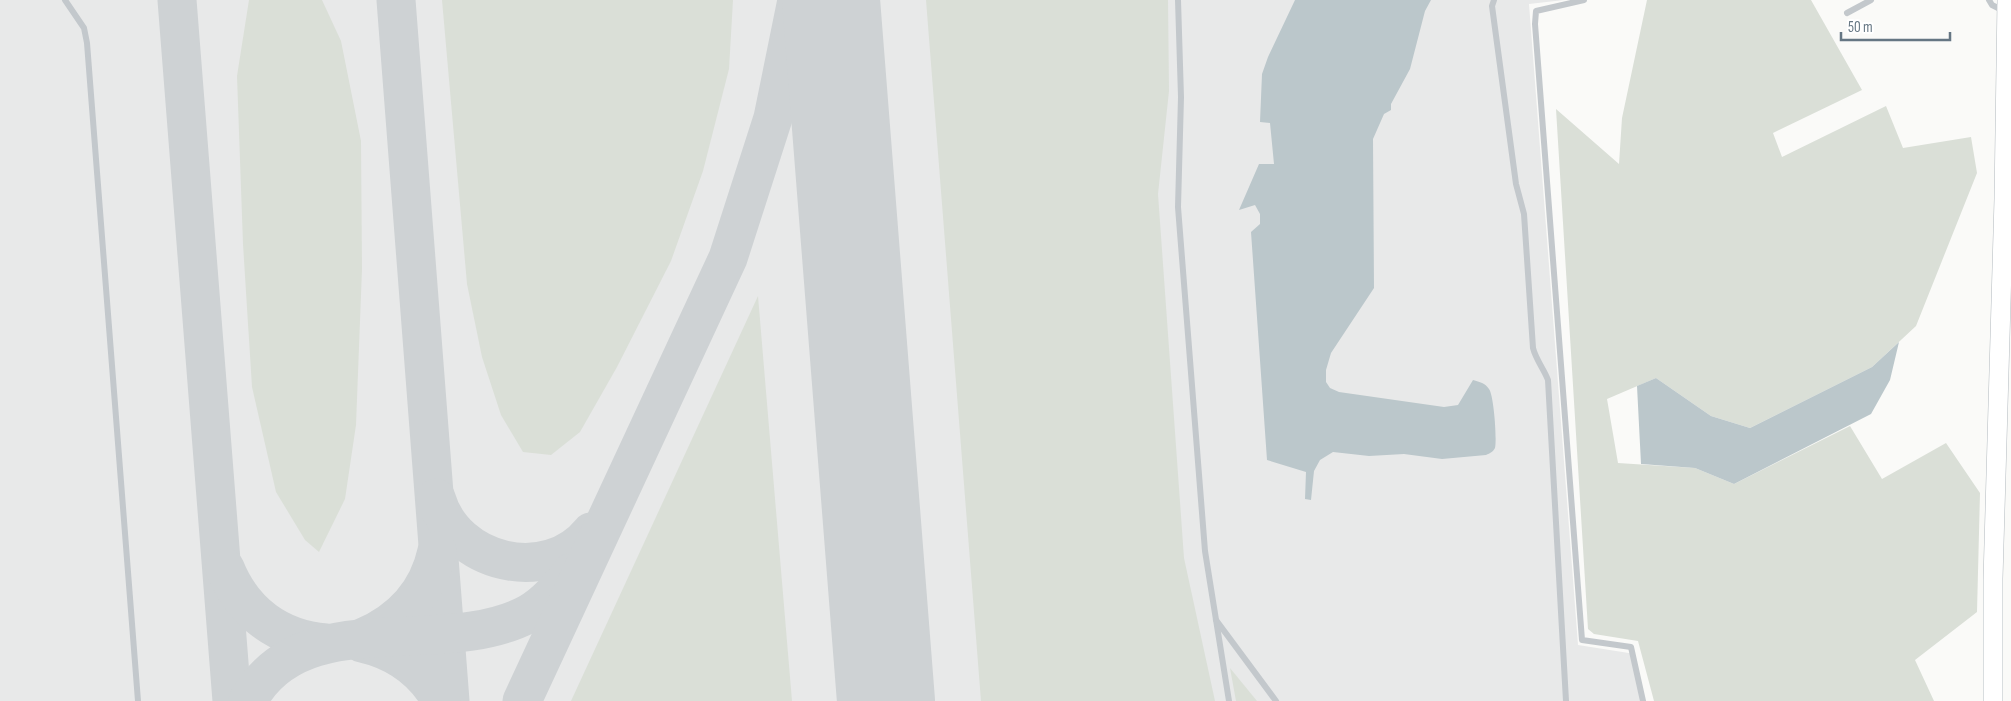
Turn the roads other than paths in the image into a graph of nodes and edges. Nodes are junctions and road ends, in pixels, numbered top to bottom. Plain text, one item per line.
1 (65, 0) edge
2 (1178, 0) edge
3 (1494, 0) edge
4 (1584, 0) edge
5 (1870, 0) edge
6 (1989, 0) edge
7 (2007, 6) edge
8 (1847, 13) dead end
9 (1215, 618) junction
10 (138, 701) edge
11 (1229, 701) edge
12 (1276, 701) edge
13 (1566, 701) edge
14 (1643, 701) edge
15 (1992, 701) edge

1 - 10 lane
2 - 9 lane
3 - 13 lane
4 - 14 lane
5 - 8 lane
6 - 7 lane
7 - 15 street
9 - 11 lane
9 - 12 lane

